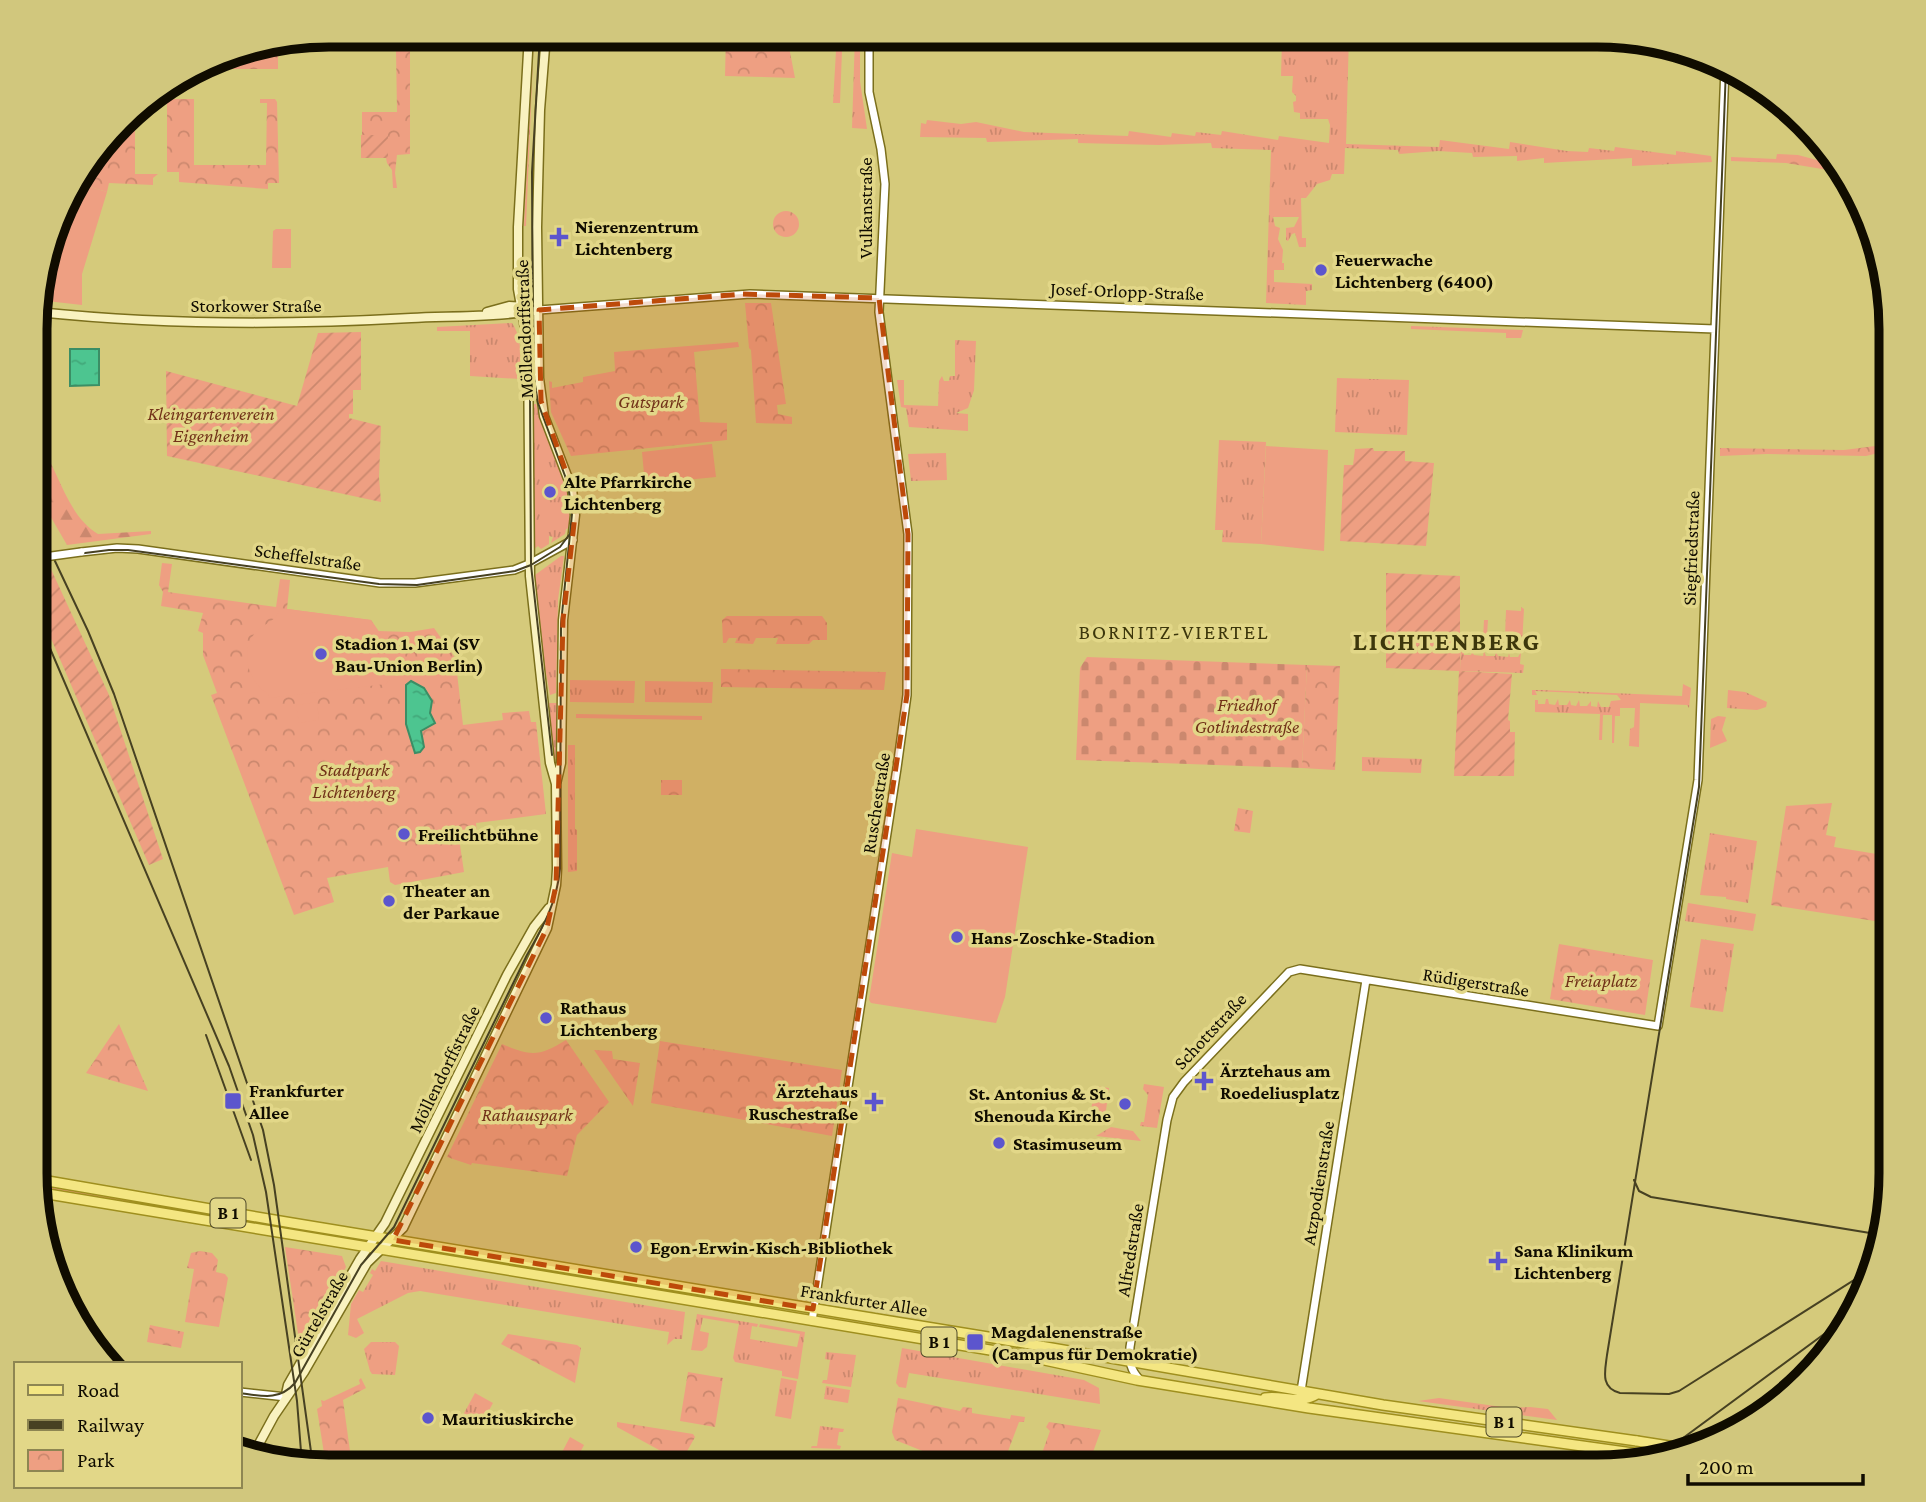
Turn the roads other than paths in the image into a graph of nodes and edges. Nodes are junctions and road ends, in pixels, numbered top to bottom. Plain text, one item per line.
1 (528, 47) edge
2 (545, 47) edge
3 (869, 47) edge
4 (1725, 77) edge
5 (880, 298) junction
6 (522, 309) junction
7 (539, 310) junction
8 (48, 313) edge
9 (1715, 329) junction
10 (573, 540) junction
11 (47, 557) edge
12 (529, 564) junction
13 (556, 784) junction
14 (550, 906) junction
15 (1289, 972) joint
16 (1366, 980) junction
17 (1658, 1026) joint
18 (1167, 1120) joint
19 (47, 1181) edge
20 (48, 1194) edge
21 (376, 1237) junction
22 (393, 1240) junction
23 (369, 1248) junction
24 (382, 1250) junction
25 (813, 1309) junction
26 (811, 1321) junction
27 (1129, 1362) junction
28 (1141, 1381) junction
29 (1249, 1382) junction
30 (1301, 1391) junction
31 (242, 1392) edge
32 (1317, 1394) junction
33 (286, 1397) junction
34 (1255, 1400) junction
35 (258, 1446) edge
36 (1667, 1446) edge
37 (1630, 1452) edge

1 - 6 main road, Möllendorffstraße
2 - 7 main road, Möllendorffstraße
3 - 5 street, Vulkanstraße
4 - 9 street, Siegfriedstraße
5 - 7 street, Josef-Orlopp-Straße
5 - 9 street, Josef-Orlopp-Straße
5 - 25 street, Ruschestraße
6 - 7 main road, Storkower Straße
6 - 8 main road, Storkower Straße
6 - 12 main road, Möllendorffstraße
7 - 10 main road, Möllendorffstraße
9 - 17 street, Siegfriedstraße
10 - 12 street, Scheffelstraße
10 - 13 main road, Möllendorffstraße
11 - 12 street, Scheffelstraße, bridge
12 - 13 main road, Möllendorffstraße
13 - 14 main road, Möllendorffstraße
14 - 21 main road, Möllendorffstraße
14 - 22 main road, Möllendorffstraße
15 - 16 street, Rüdigerstraße
15 - 18 street, Schottstraße
16 - 17 street, Rüdigerstraße
16 - 30 street, Atzpodienstraße
18 - 27 street, Alfredstraße
19 - 21 main road, Frankfurter Allee / B 1
20 - 23 main road, Frankfurter Allee / B 1
21 - 22 main road, Frankfurter Allee / B 1
21 - 23 main road, Möllendorffstraße
22 - 24 main road, Möllendorffstraße
22 - 25 main road, Frankfurter Allee / B 1
23 - 24 main road, Frankfurter Allee / B 1
23 - 33 main road, Gürtelstraße
24 - 26 main road, Frankfurter Allee / B 1
24 - 33 main road, Gürtelstraße
25 - 26 street, Ruschestraße
25 - 27 main road, Frankfurter Allee / B 1
26 - 28 main road, Frankfurter Allee / B 1
27 - 28 street
27 - 29 main road, Frankfurter Allee / B 1
28 - 34 main road, Frankfurter Allee / B 1
29 - 30 main road, Frankfurter Allee / B 1
29 - 34 main road
30 - 32 main road, Frankfurter Allee / B 1
30 - 34 main road
31 - 33 street
32 - 34 main road
32 - 36 main road, Frankfurter Allee / B 1, bridge
33 - 35 main road, Gürtelstraße
34 - 37 main road, Frankfurter Allee / B 1

